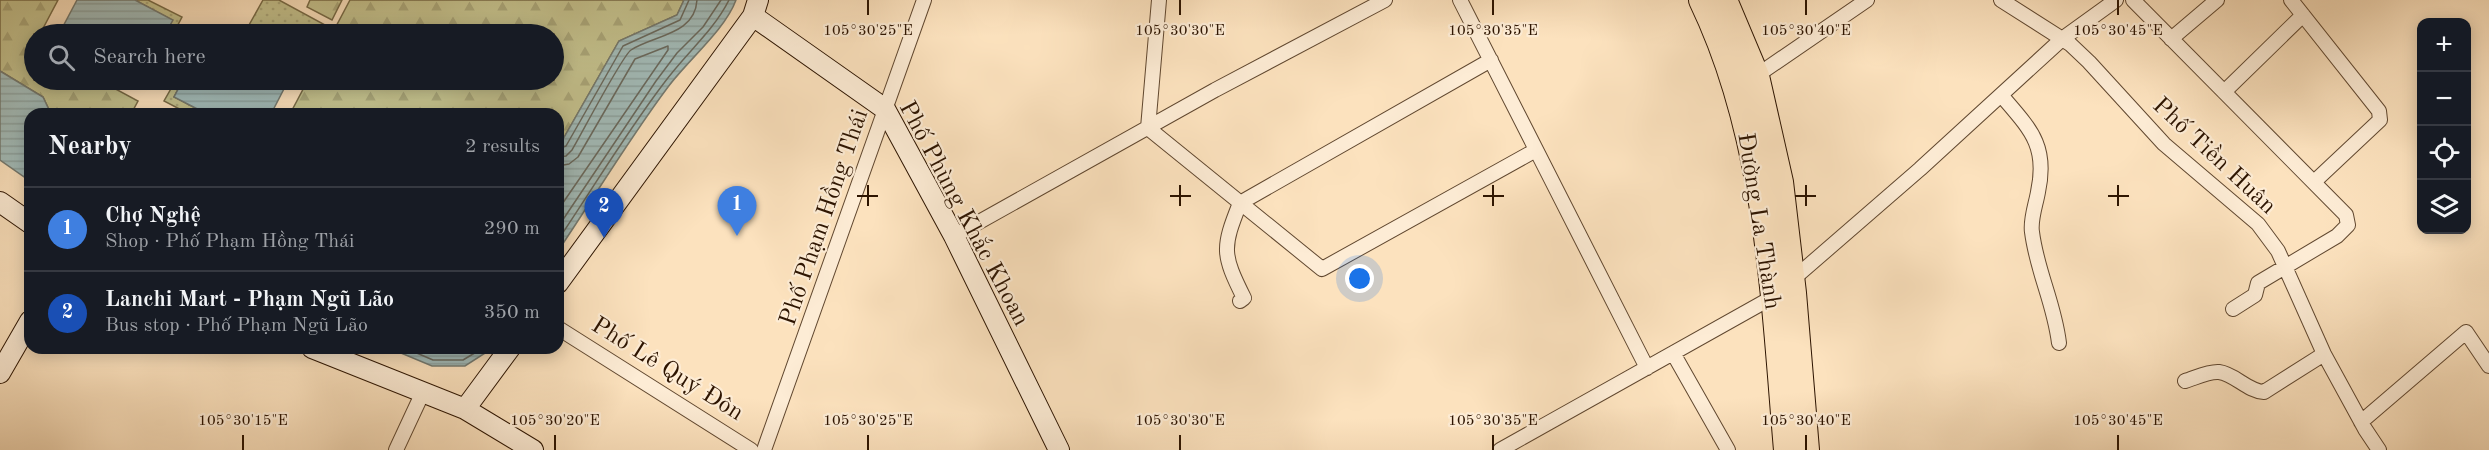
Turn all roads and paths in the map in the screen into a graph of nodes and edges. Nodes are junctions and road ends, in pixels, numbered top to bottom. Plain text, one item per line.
1 (924, 0) edge
2 (1172, 0) edge
3 (1385, 0) edge
4 (1460, 0) edge
5 (1702, 0) edge
6 (1724, 0) edge
7 (1867, 0) edge
8 (2001, 0) edge
9 (2116, 0) edge
10 (2133, 0) edge
11 (2217, 0) edge
12 (2291, 0) edge
13 (1159, 3) edge
14 (756, 8) edge
15 (2303, 15) junction
16 (2062, 39) junction
17 (2171, 39) junction
18 (1491, 60) junction
19 (1756, 76) junction
20 (2224, 92) junction
21 (2001, 95) junction
22 (885, 109) junction
23 (1148, 128) junction
24 (1536, 150) junction
25 (2314, 182) junction
26 (0, 202) edge
27 (1240, 203) junction
28 (24, 219) edge
29 (954, 236) junction
30 (2287, 267) junction
31 (564, 275) edge
32 (1783, 289) junction
33 (1240, 301) dead end
34 (2233, 309) dead end
35 (24, 331) edge
36 (564, 332) edge
37 (2059, 343) dead end
38 (1673, 353) junction
39 (327, 354) edge
40 (506, 354) edge
41 (2324, 354) junction
42 (2489, 366) edge
43 (1647, 368) junction
44 (0, 373) edge
45 (2185, 381) dead end
46 (423, 392) junction
47 (465, 409) junction
48 (2361, 422) junction
49 (396, 450) edge
50 (533, 450) edge
51 (751, 450) edge
52 (764, 450) edge
53 (1059, 450) edge
54 (1500, 450) edge
55 (1728, 450) edge
56 (1787, 450) edge
57 (1806, 450) edge
58 (2379, 450) edge

1 - 22 street, Phố Phạm Hồng Thái
2 - 13 street
3 - 23 street
4 - 18 street
5 - 32 highway, Đường La Thành
6 - 19 highway, Đường La Thành
7 - 19 street
8 - 16 street, Phố Tiền Huân
9 - 16 street
10 - 17 street
11 - 17 street
12 - 15 street
13 - 23 street
14 - 22 main road, Phố Phùng Khắc Khoan
14 - 31 main road
15 - 20 street
15 - 25 street
16 - 21 street
16 - 30 street, Phố Tiền Huân
17 - 20 street
18 - 24 street
18 - 27 street
19 - 32 highway, Đường La Thành
20 - 25 street
21 - 32 street
21 - 37 street
22 - 29 main road, Phố Phùng Khắc Khoan
22 - 52 street, Phố Phạm Hồng Thái
23 - 27 street
23 - 29 street
24 - 27 street
24 - 43 street
25 - 30 street
26 - 28 main road
27 - 33 street
29 - 53 main road, Phố Phùng Khắc Khoan
30 - 34 street
30 - 41 street, Phố Tiền Huân
32 - 38 street
32 - 56 highway, Đường La Thành
32 - 57 highway, Đường La Thành
35 - 44 main road
36 - 51 street, Phố Lê Quý Đôn
38 - 43 street
38 - 55 street
39 - 46 main road
40 - 47 main road
41 - 45 street
41 - 48 street, Phố Tiền Huân
42 - 48 street
43 - 54 street
46 - 47 main road
46 - 49 street
47 - 50 main road
48 - 58 street, Phố Tiền Huân

